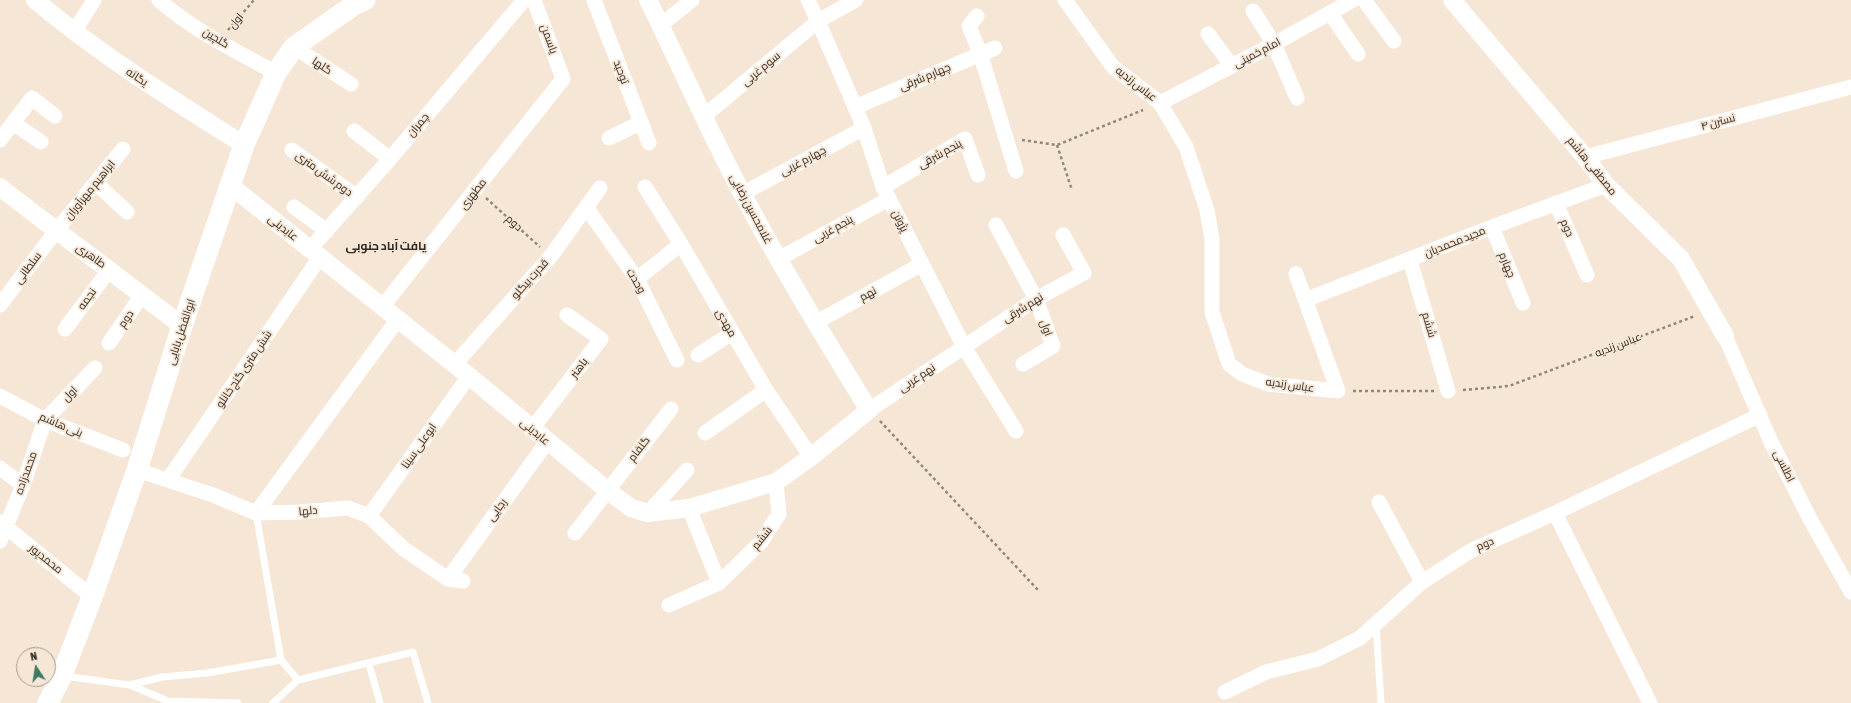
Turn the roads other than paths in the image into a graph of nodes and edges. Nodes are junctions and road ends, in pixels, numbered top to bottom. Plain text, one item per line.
1 (35, 0) edge
2 (94, 0) edge
3 (159, 0) edge
4 (524, 0) edge
5 (534, 0) edge
6 (594, 0) edge
7 (648, 0) edge
8 (692, 0) edge
9 (808, 0) edge
10 (856, 0) edge
11 (1353, 0) edge
12 (1364, 0) edge
13 (1452, 0) edge
14 (357, 2) edge
15 (1070, 2) edge
16 (1254, 11) dead end
17 (1330, 13) junction
18 (977, 16) dead end
19 (818, 21) junction
20 (661, 25) junction
21 (74, 32) junction
22 (1208, 34) dead end
23 (1394, 41) dead end
24 (1274, 44) junction
25 (294, 47) junction
26 (995, 48) dead end
27 (980, 53) junction
28 (1358, 54) dead end
29 (1232, 66) junction
30 (276, 73) junction
31 (563, 79) joint
32 (351, 84) dead end
33 (1851, 86) edge
34 (1296, 98) dead end
35 (1160, 103) junction
36 (855, 107) junction
37 (55, 116) dead end
38 (703, 117) junction
39 (640, 123) junction
40 (864, 128) junction
41 (354, 131) dead end
42 (4, 132) edge
43 (609, 138) dead end
44 (41, 142) dead end
45 (649, 143) dead end
46 (244, 145) junction
47 (123, 149) dead end
48 (292, 150) dead end
49 (1585, 157) junction
50 (390, 159) junction
51 (1016, 171) dead end
52 (978, 175) dead end
53 (96, 182) junction
54 (1606, 185) junction
55 (231, 186) junction
56 (0, 187) edge
57 (645, 187) dead end
58 (600, 188) dead end
59 (886, 193) junction
60 (742, 194) junction
61 (357, 197) junction
62 (1556, 203) junction
63 (294, 207) dead end
64 (586, 207) junction
65 (127, 212) dead end
66 (996, 225) dead end
67 (1492, 227) junction
68 (56, 231) junction
69 (326, 231) junction
70 (1062, 234) dead end
71 (681, 244) junction
72 (315, 253) junction
73 (778, 259) junction
74 (1410, 260) junction
75 (922, 264) junction
76 (110, 269) junction
77 (1296, 274) dead end
78 (1587, 275) dead end
79 (637, 279) junction
80 (142, 294) junction
81 (1036, 299) junction
82 (1305, 300) junction
83 (1523, 303) dead end
84 (0, 305) edge
85 (382, 307) junction
86 (567, 315) dead end
87 (398, 319) junction
88 (815, 323) junction
89 (182, 326) junction
90 (65, 329) dead end
91 (732, 333) junction
92 (1725, 336) joint
93 (109, 343) dead end
94 (964, 347) junction
95 (698, 356) dead end
96 (677, 360) dead end
97 (1023, 364) dead end
98 (454, 365) junction
99 (94, 368) dead end
100 (469, 376) junction
101 (766, 390) junction
102 (1448, 391) road end
103 (0, 396) edge
104 (671, 409) dead end
105 (869, 410) junction
106 (1760, 415) junction
107 (45, 420) junction
108 (532, 429) junction
109 (1016, 431) dead end
110 (705, 433) dead end
111 (547, 442) junction
112 (123, 450) dead end
113 (811, 457) junction
114 (0, 468) edge
115 (137, 470) junction
116 (687, 470) dead end
117 (168, 480) junction
118 (776, 482) junction
119 (23, 485) junction
120 (607, 490) junction
121 (1379, 502) dead end
122 (689, 508) junction
123 (256, 512) junction
124 (1556, 512) junction
125 (648, 513) junction
126 (369, 516) junction
127 (3, 524) edge
128 (575, 534) dead end
129 (0, 541) edge
130 (448, 579) junction
131 (463, 581) dead end
132 (1422, 582) junction
133 (719, 583) junction
134 (1851, 592) edge
135 (92, 597) junction
136 (669, 605) dead end
137 (1376, 624) junction
138 (281, 660) junction
139 (369, 664) junction
140 (62, 675) junction
141 (298, 680) junction
142 (130, 685) junction
143 (1225, 692) dead end
144 (48, 703) edge
145 (238, 703) edge
146 (273, 703) edge
147 (380, 703) edge
148 (428, 703) edge
149 (1381, 703) edge
150 (1650, 703) edge

1 - 21 street, یگانه
2 - 21 street
3 - 30 street, گلچین
4 - 50 street, چمران
5 - 31 street, یاسمن
6 - 39 street, توحید
7 - 20 street, غلامحسین رضایی
8 - 20 street
9 - 19 street, پژوتن
10 - 19 street, سوم غربی
11 - 17 street, امام خمینی
12 - 23 street
13 - 49 street, مصطفی هاشم
14 - 25 main road, ابوالفضل بابایی
15 - 35 street, عباس زندیه
16 - 24 street
17 - 24 street, امام خمینی
17 - 28 street
18 - 27 street
19 - 36 street, پژوتن
19 - 38 street, سوم غربی
20 - 38 street, غلامحسین رضایی
21 - 46 street, یگانه
22 - 29 street
24 - 29 street, امام خمینی
24 - 34 street
25 - 30 main road, ابوالفضل بابایی
25 - 32 street, گلها
26 - 27 street, چهارم شرقی
27 - 36 street, چهارم شرقی
27 - 51 street
29 - 35 street, امام خمینی
30 - 46 main road, ابوالفضل بابایی
31 - 85 street, مطهری
33 - 49 street, نسترن ۴
35 - 82 street, عباس زندیه
36 - 40 street, پژوتن
37 - 42 street
38 - 60 street, غلامحسین رضایی
39 - 43 street
39 - 45 street, توحید
40 - 59 street, پژوتن
40 - 60 street, چهارم غربی
41 - 50 street
42 - 44 street
46 - 55 main road, ابوالفضل بابایی
47 - 53 street, ابراهیم مهرآوران
48 - 61 street, دوم شش متری
49 - 54 street, مصطفی هاشم
50 - 61 street, چمران
52 - 59 street, پنجم شرقی
53 - 65 street
53 - 68 street, ابراهیم مهرآوران
54 - 62 street, مجید محمدیان
54 - 92 street, مصطفی هاشم
55 - 72 street, عابدینی
55 - 89 main road, ابوالفضل بابایی
56 - 68 street, طاهری
57 - 71 street, مهدی
58 - 64 street, قدرت بیگلو
59 - 73 street, پنجم غربی
59 - 75 street, پژوتن
60 - 73 street, غلامحسین رضایی
61 - 69 street, چمران
62 - 67 street, مجید محمدیان
62 - 78 street, دوم
63 - 69 street
64 - 79 street, وحدت
64 - 98 street, قدرت بیگلو
66 - 81 street
67 - 74 street, مجید محمدیان
67 - 83 street, چهارم
68 - 76 street, طاهری
68 - 84 street, سلطانی
69 - 72 street, چمران
70 - 81 street, نهم شرقی
71 - 79 street
71 - 91 street, مهدی
72 - 85 street, عابدینی
72 - 117 street, شش متری گنج خانلو
73 - 88 street, غلامحسین رضایی
74 - 82 street, مجید محمدیان
74 - 102 street, ششم
75 - 88 street, نهم
75 - 94 street, پژوتن
76 - 80 street, طاهری
76 - 90 street, نجمه
77 - 82 street
79 - 96 street, وحدت
80 - 89 street, طاهری
80 - 93 street, دوم
81 - 94 street, نهم شرقی
81 - 97 street, اول
85 - 87 street, عابدینی
86 - 108 street, باهنر
87 - 98 street, عابدینی
87 - 123 street
88 - 105 street, غلامحسین رضایی
89 - 115 main road, ابوالفضل بابایی
91 - 95 street
91 - 101 street, مهدی
92 - 106 street, اطلسی
94 - 105 street, نهم غربی
94 - 109 street, پژوتن
98 - 100 street, عابدینی
99 - 107 street, اول
100 - 108 street, عابدینی
100 - 126 street, ابوعلی سینا
101 - 110 street
101 - 113 street, مهدی
103 - 107 street, بنی هاشم
104 - 120 street, گلفام
105 - 113 street, عابدینی
106 - 124 street, دوم
106 - 134 street, اطلسی
107 - 112 street, بنی هاشم
107 - 119 street, محمدزاده
108 - 111 street, عابدینی
111 - 120 street, عابدینی
111 - 130 street, رجایی
113 - 118 street, عابدینی
114 - 119 street
115 - 117 street, دلها
115 - 135 main road, ابوالفضل بابایی
116 - 125 street
117 - 123 street, دلها
118 - 122 street, عابدینی
118 - 133 street, ششم
119 - 127 street, محمدزاده
120 - 125 street, عابدینی
120 - 128 street, گلفام
121 - 132 street
122 - 125 street, عابدینی
122 - 133 street
123 - 126 street, دلها
123 - 138 lane
124 - 132 street, دوم
124 - 150 street
126 - 130 street, دلها
127 - 129 street, محمدزاده
127 - 135 street, محمدپور
130 - 131 street, دلها
132 - 137 street, دوم
133 - 136 street, ششم
135 - 140 main road, ابوالفضل بابایی
137 - 143 street, دوم
137 - 149 lane
138 - 141 lane
138 - 142 lane
139 - 141 lane
139 - 147 lane
139 - 148 lane
140 - 142 lane
140 - 144 main road, ابوالفضل بابایی
141 - 146 lane
142 - 145 lane

